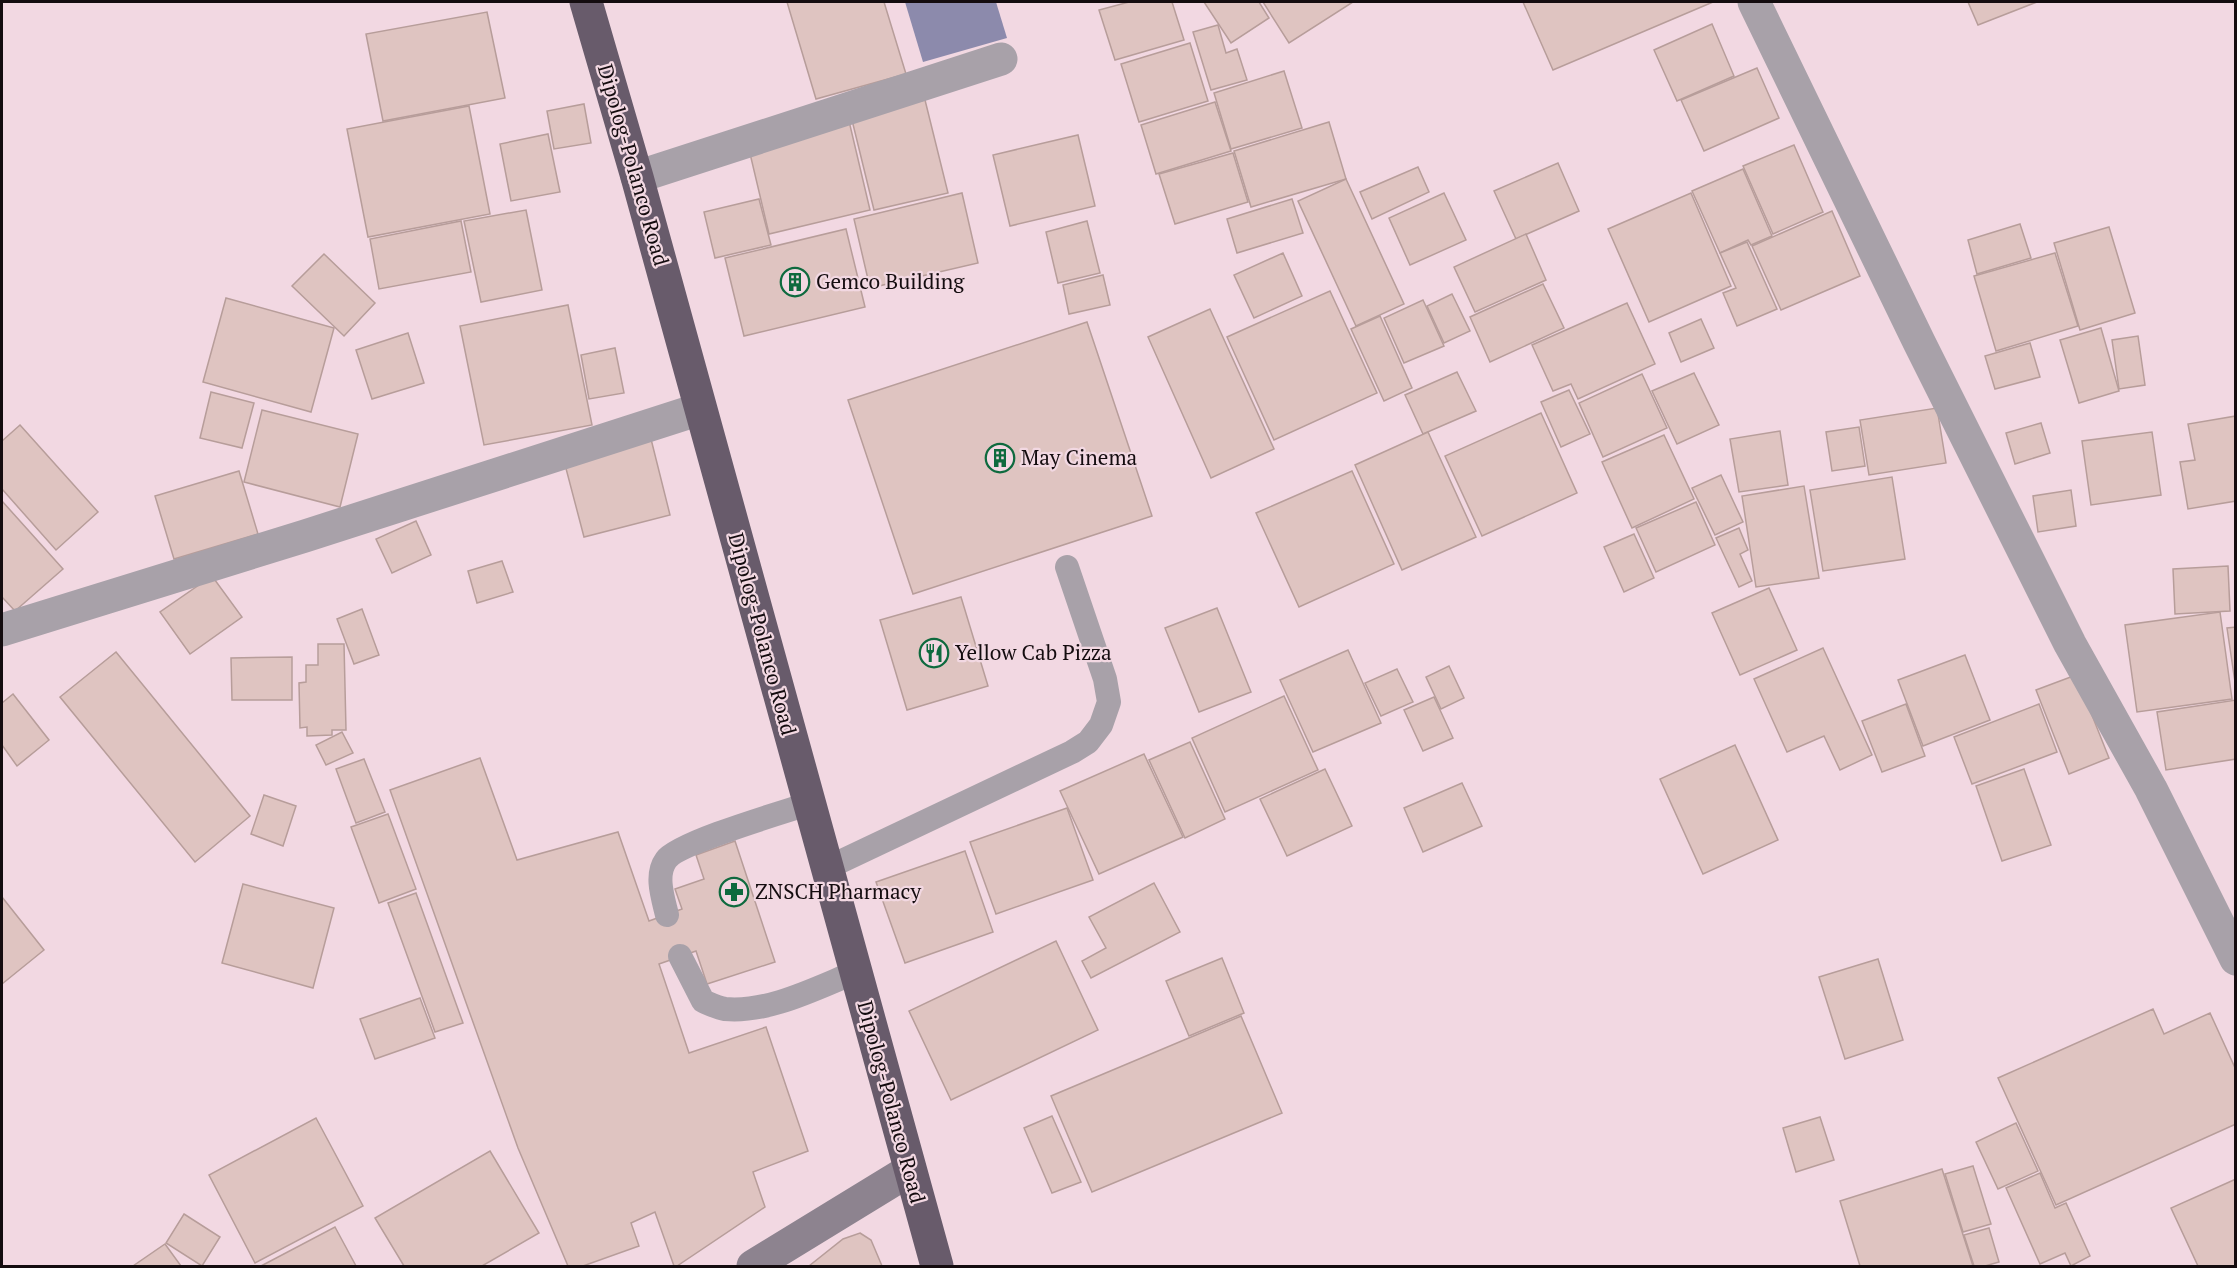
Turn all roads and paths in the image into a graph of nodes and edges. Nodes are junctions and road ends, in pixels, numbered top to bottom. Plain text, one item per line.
1 (586, 2) edge
2 (1754, 2) edge
3 (1001, 59) dead end
4 (637, 177) junction
5 (700, 409) junction
6 (1067, 567) dead end
7 (2, 630) edge
8 (808, 804) junction
9 (827, 868) junction
10 (667, 915) dead end
11 (680, 956) dead end
12 (2235, 959) edge
13 (856, 972) junction
14 (910, 1170) junction
15 (753, 1266) edge
16 (937, 1266) edge

1 - 4 highway, Dipolog-Polanco Road
2 - 12 street
3 - 4 street
4 - 5 highway, Dipolog-Polanco Road
5 - 7 street
5 - 8 highway, Dipolog-Polanco Road
6 - 9 lane
8 - 9 highway, Dipolog-Polanco Road
8 - 10 lane
9 - 13 highway, Dipolog-Polanco Road
11 - 13 lane
13 - 14 highway, Dipolog-Polanco Road
14 - 15 street
14 - 16 highway, Dipolog-Polanco Road

